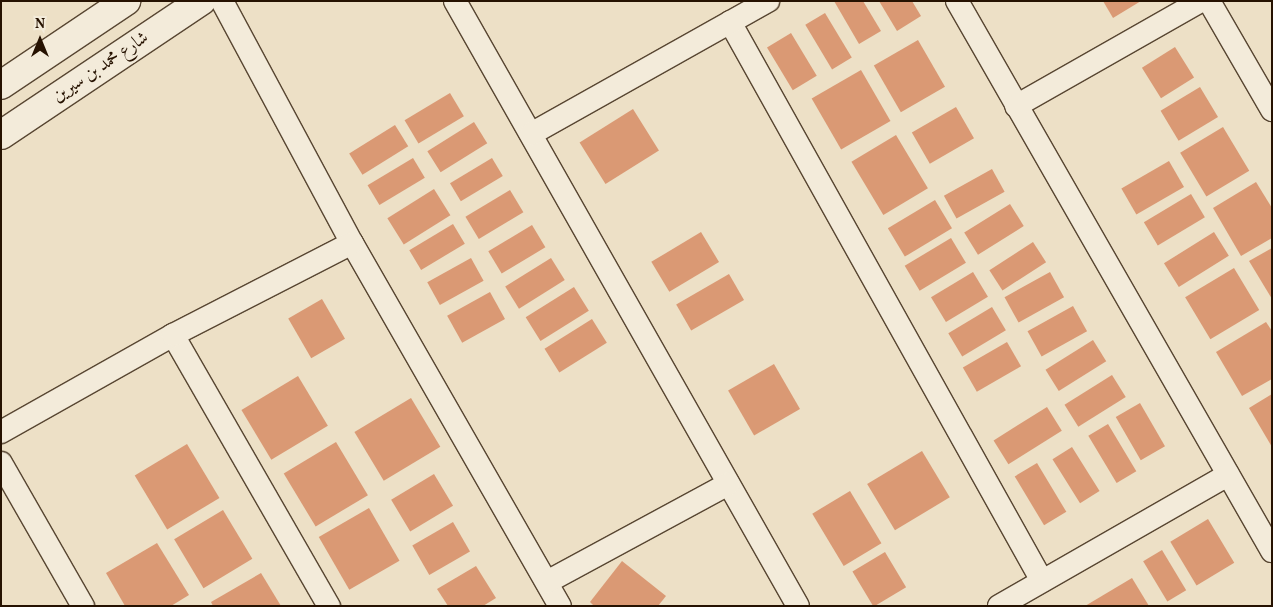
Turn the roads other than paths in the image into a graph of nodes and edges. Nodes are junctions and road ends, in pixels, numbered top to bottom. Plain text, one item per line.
1 (126, 1) edge
2 (201, 1) edge
3 (222, 1) edge
4 (455, 1) edge
5 (768, 1) edge
6 (956, 1) edge
7 (1201, 1) edge
8 (1209, 1) edge
9 (730, 22) junction
10 (1263, 75) edge
11 (1, 85) edge
12 (1016, 106) junction
13 (1272, 110) edge
14 (531, 134) junction
15 (1, 135) edge
16 (352, 243) junction
17 (173, 335) junction
18 (1, 432) edge
19 (1, 463) edge
20 (1228, 475) junction
21 (728, 484) junction
22 (1272, 551) edge
23 (1042, 581) junction
24 (547, 582) junction
25 (83, 606) edge
26 (329, 606) edge
27 (560, 606) edge
28 (798, 606) edge
29 (999, 606) edge

1 - 11 street
2 - 15 street, شارع محمد بن سيرين
3 - 16 street
4 - 14 street
5 - 9 street
6 - 12 street
7 - 12 street
8 - 10 street
9 - 14 street
9 - 23 street
10 - 13 street
12 - 20 street
14 - 21 street
16 - 17 street
16 - 24 street
17 - 18 street
17 - 26 street
19 - 25 street
20 - 22 street
20 - 23 street
21 - 24 street
21 - 28 street
23 - 29 street
24 - 27 street

